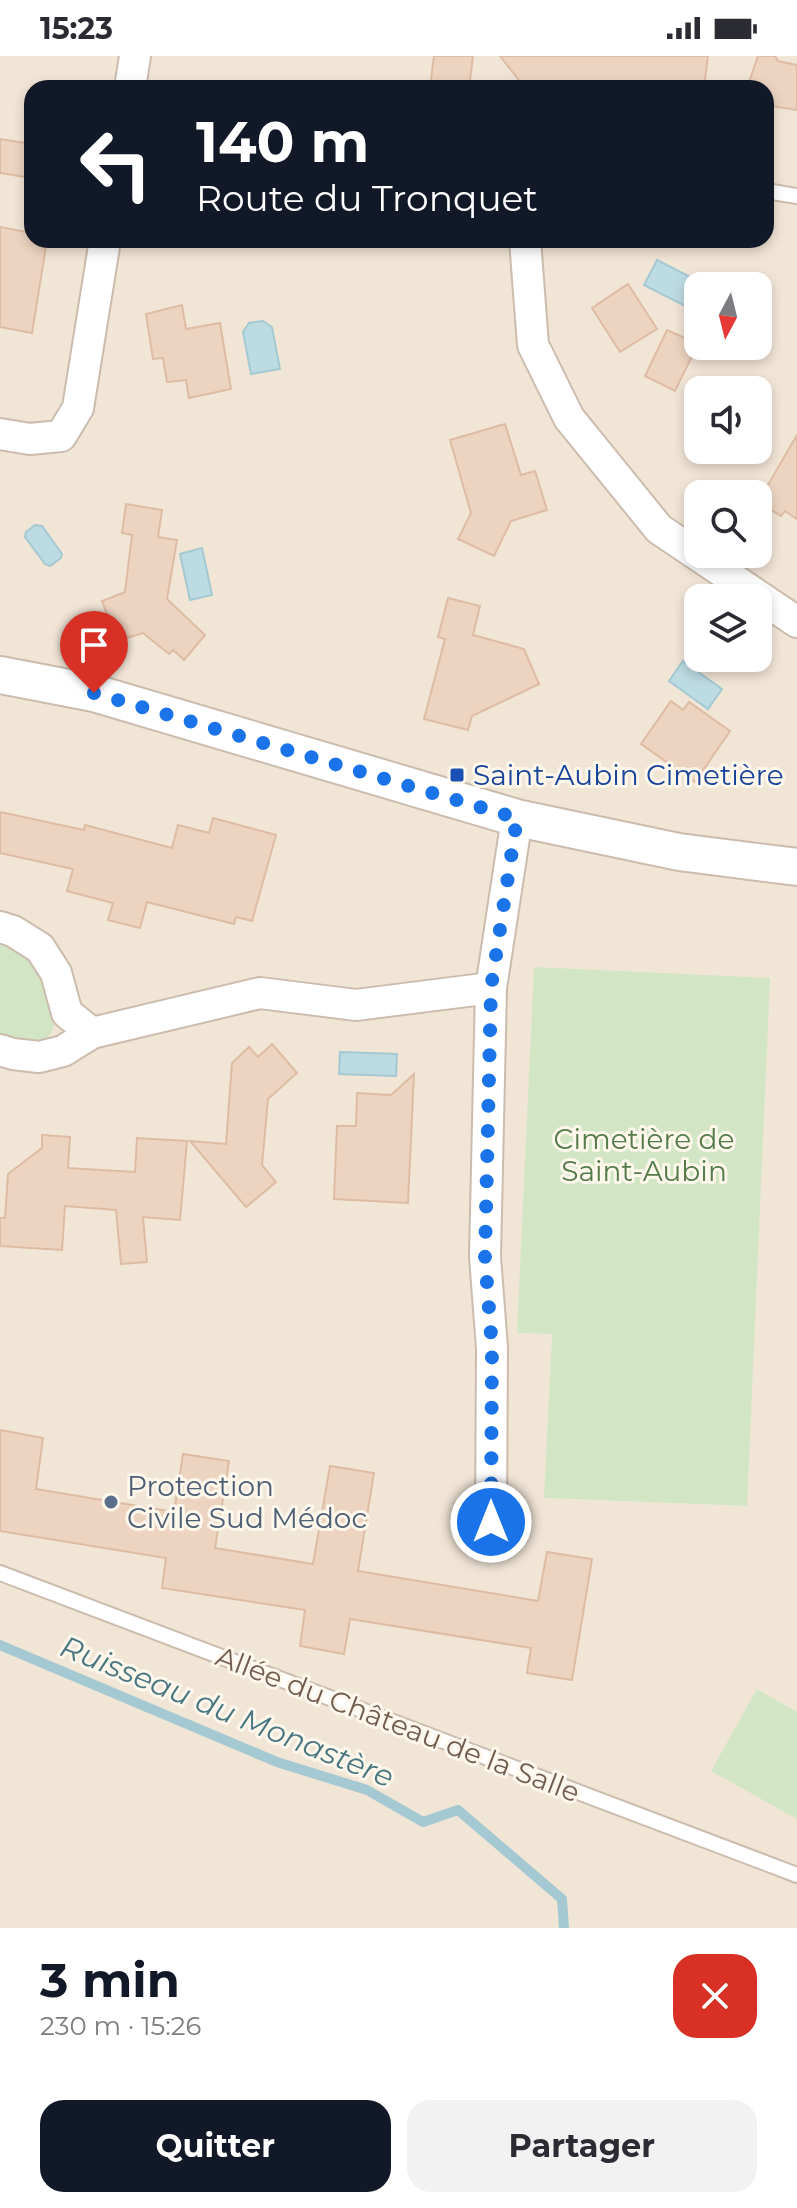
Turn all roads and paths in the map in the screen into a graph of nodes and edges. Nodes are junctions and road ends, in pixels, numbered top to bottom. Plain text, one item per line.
1 (135, 56) edge
2 (131, 80) edge
3 (774, 192) edge
4 (797, 196) edge
5 (104, 248) edge
6 (526, 248) edge
7 (0, 434) edge
8 (797, 622) edge
9 (0, 675) edge
10 (517, 818) junction
11 (797, 867) edge
12 (0, 927) edge
13 (491, 988) junction
14 (92, 1033) junction
15 (0, 1050) edge
16 (491, 1522) dead end
17 (0, 1573) edge
18 (797, 1875) edge

1 - 2 street
3 - 4 lane
5 - 7 street
6 - 8 street
9 - 10 street
10 - 11 street
10 - 13 street
12 - 14 street
13 - 14 street
13 - 16 street
14 - 15 street
17 - 18 lane, Allée du Château de la Salle

